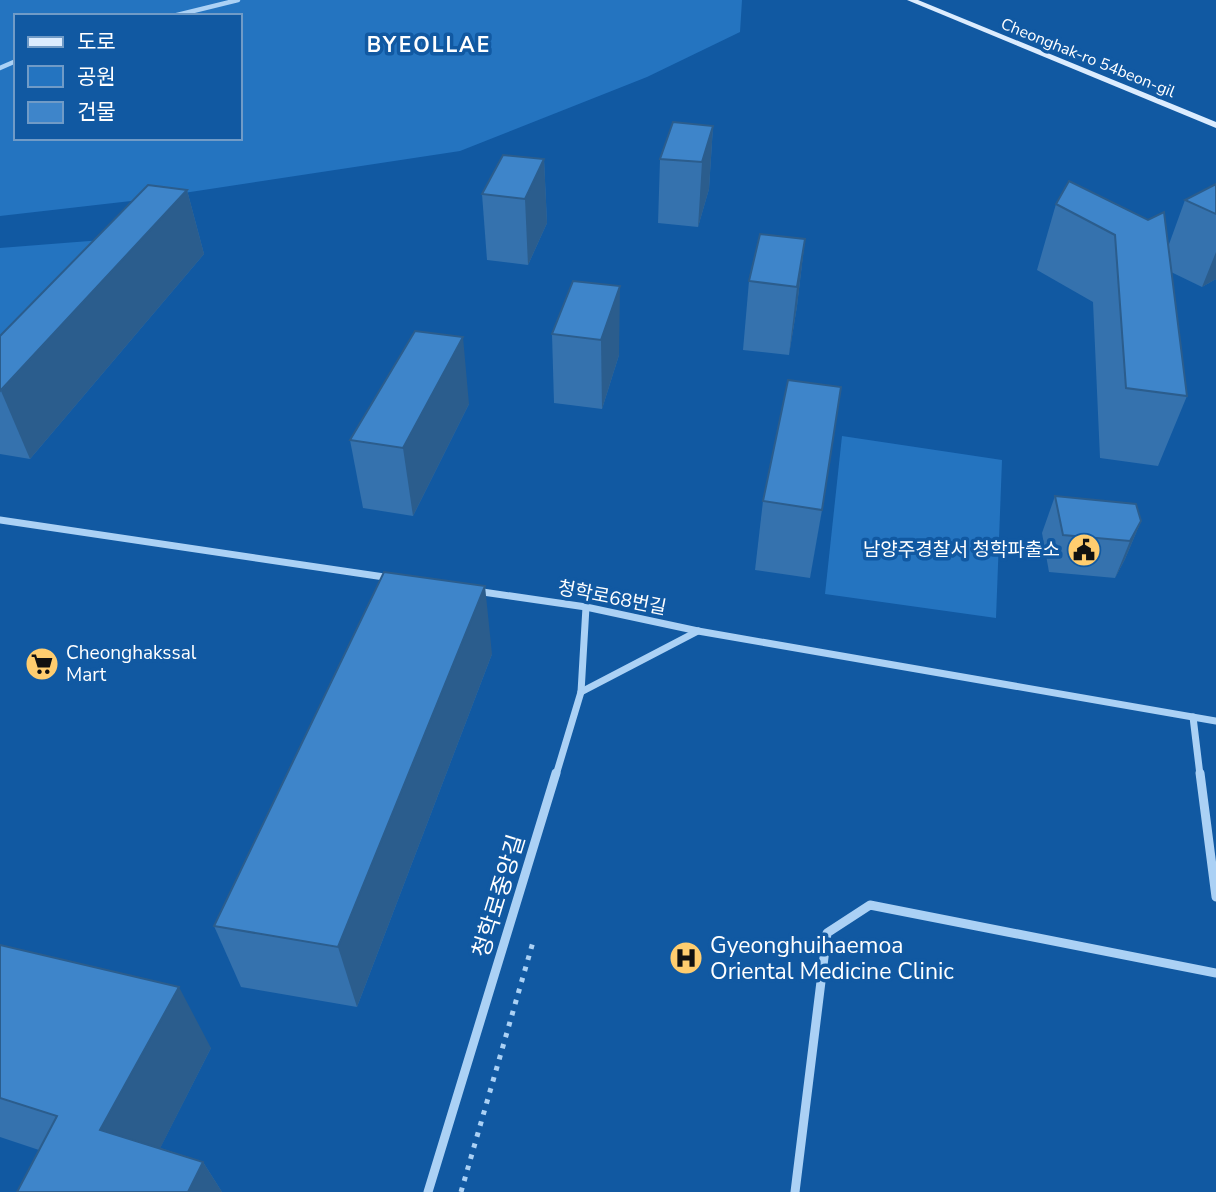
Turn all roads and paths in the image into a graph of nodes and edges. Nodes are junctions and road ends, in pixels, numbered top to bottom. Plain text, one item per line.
1 (238, 0) edge
2 (911, 0) edge
3 (181, 14) edge
4 (1216, 125) edge
5 (0, 520) edge
6 (395, 579) edge
7 (464, 589) edge
8 (586, 607) junction
9 (698, 631) junction
10 (581, 692) junction
11 (1193, 717) junction
12 (1216, 721) edge
13 (1216, 897) edge
14 (534, 938) dead end
15 (1216, 973) edge
16 (428, 1192) edge
17 (461, 1192) edge
18 (795, 1192) edge

1 - 3 street
2 - 4 street, Cheonghak-ro 54beon-gil
5 - 6 street
7 - 8 street, 청학로68번길
8 - 9 street, 청학로68번길
8 - 10 street, 청학로중앙길
9 - 10 street
9 - 11 street, 청학로68번길
10 - 16 street, 청학로중앙길
11 - 12 street, 청학로68번길
11 - 13 street
14 - 17 path
15 - 18 street

